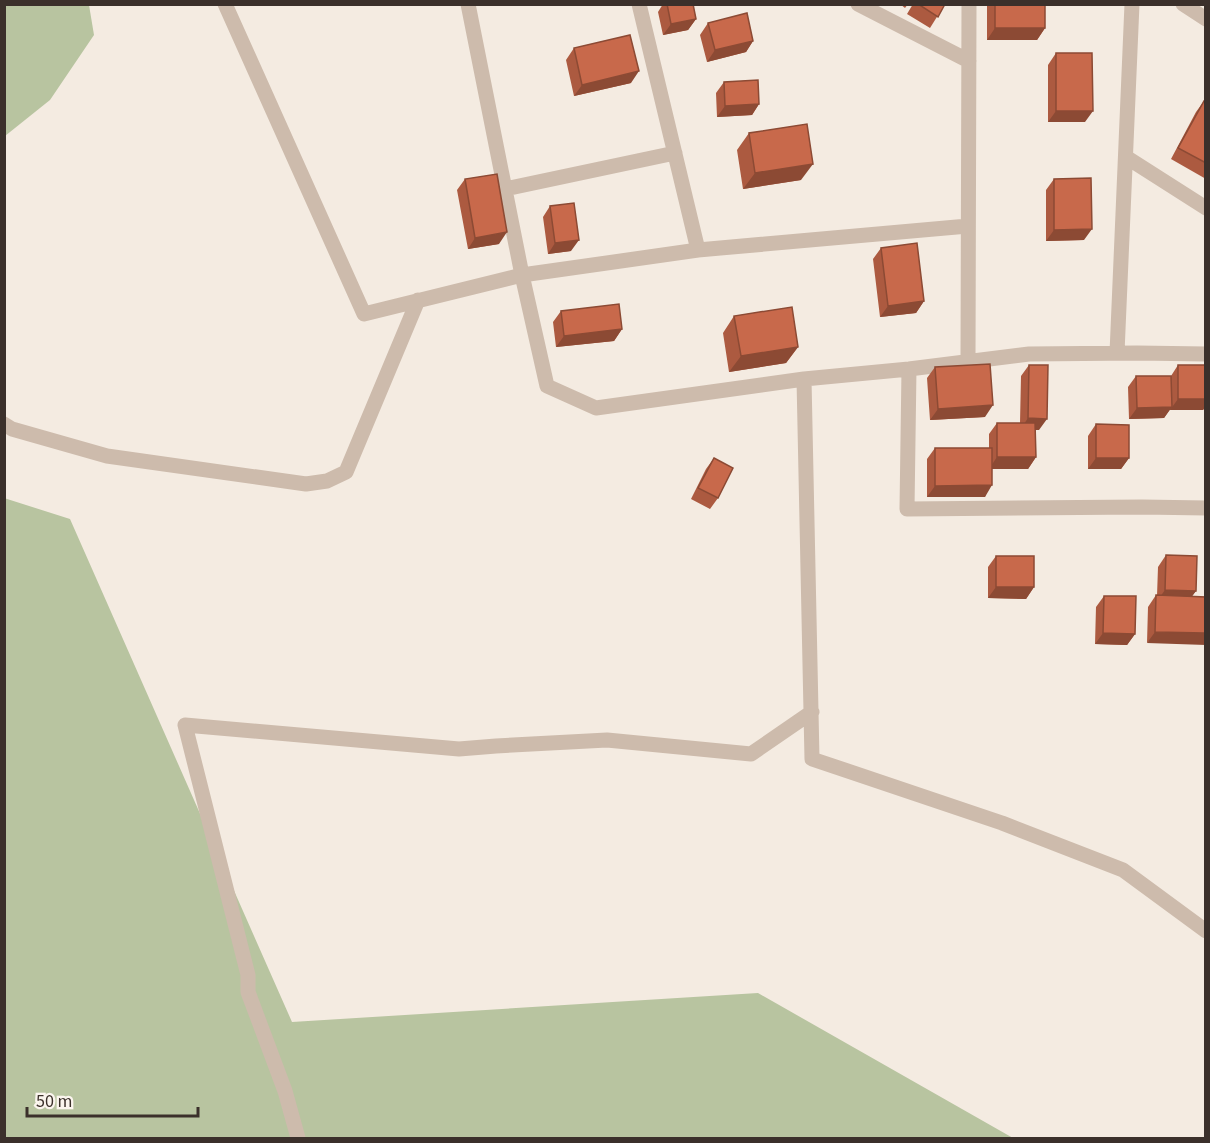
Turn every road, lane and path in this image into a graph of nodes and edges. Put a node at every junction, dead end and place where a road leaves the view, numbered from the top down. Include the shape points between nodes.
1 (225, 4) edge
2 (468, 4) edge
3 (639, 4) edge
4 (858, 4) edge
5 (969, 4) edge
6 (1132, 4) edge
7 (1183, 4) edge
8 (1206, 19) edge
9 (969, 61) junction
10 (675, 153) junction
11 (1126, 157) junction
12 (505, 189) junction
13 (1206, 208) edge
14 (968, 226) junction
15 (698, 250) junction
16 (522, 275) junction
17 (418, 300) junction
18 (1117, 353) junction
19 (1206, 354) edge
20 (968, 362) junction
21 (909, 369) junction
22 (804, 379) junction
23 (4, 424) edge
24 (1206, 508) edge
25 (812, 712) junction
26 (1206, 931) edge
27 (298, 1138) edge

1 - 17 street via 364,314
2 - 12 street
3 - 10 street
4 - 9 street
5 - 9 street
6 - 11 street
7 - 8 street
9 - 14 street
10 - 12 street
10 - 15 street
11 - 13 street
11 - 18 street
12 - 16 street
14 - 15 street
14 - 20 street
15 - 16 street
16 - 17 street
16 - 22 street via 547,386 596,408
17 - 23 street via 346,472 327,481 306,484 106,456
18 - 19 street
18 - 20 street via 1029,354
20 - 21 street
21 - 22 street
21 - 24 street via 907,509
22 - 25 street
25 - 26 street via 812,759 1002,823 1124,870
25 - 27 street via 751,754 607,740 459,749 185,725 248,975 248,992

